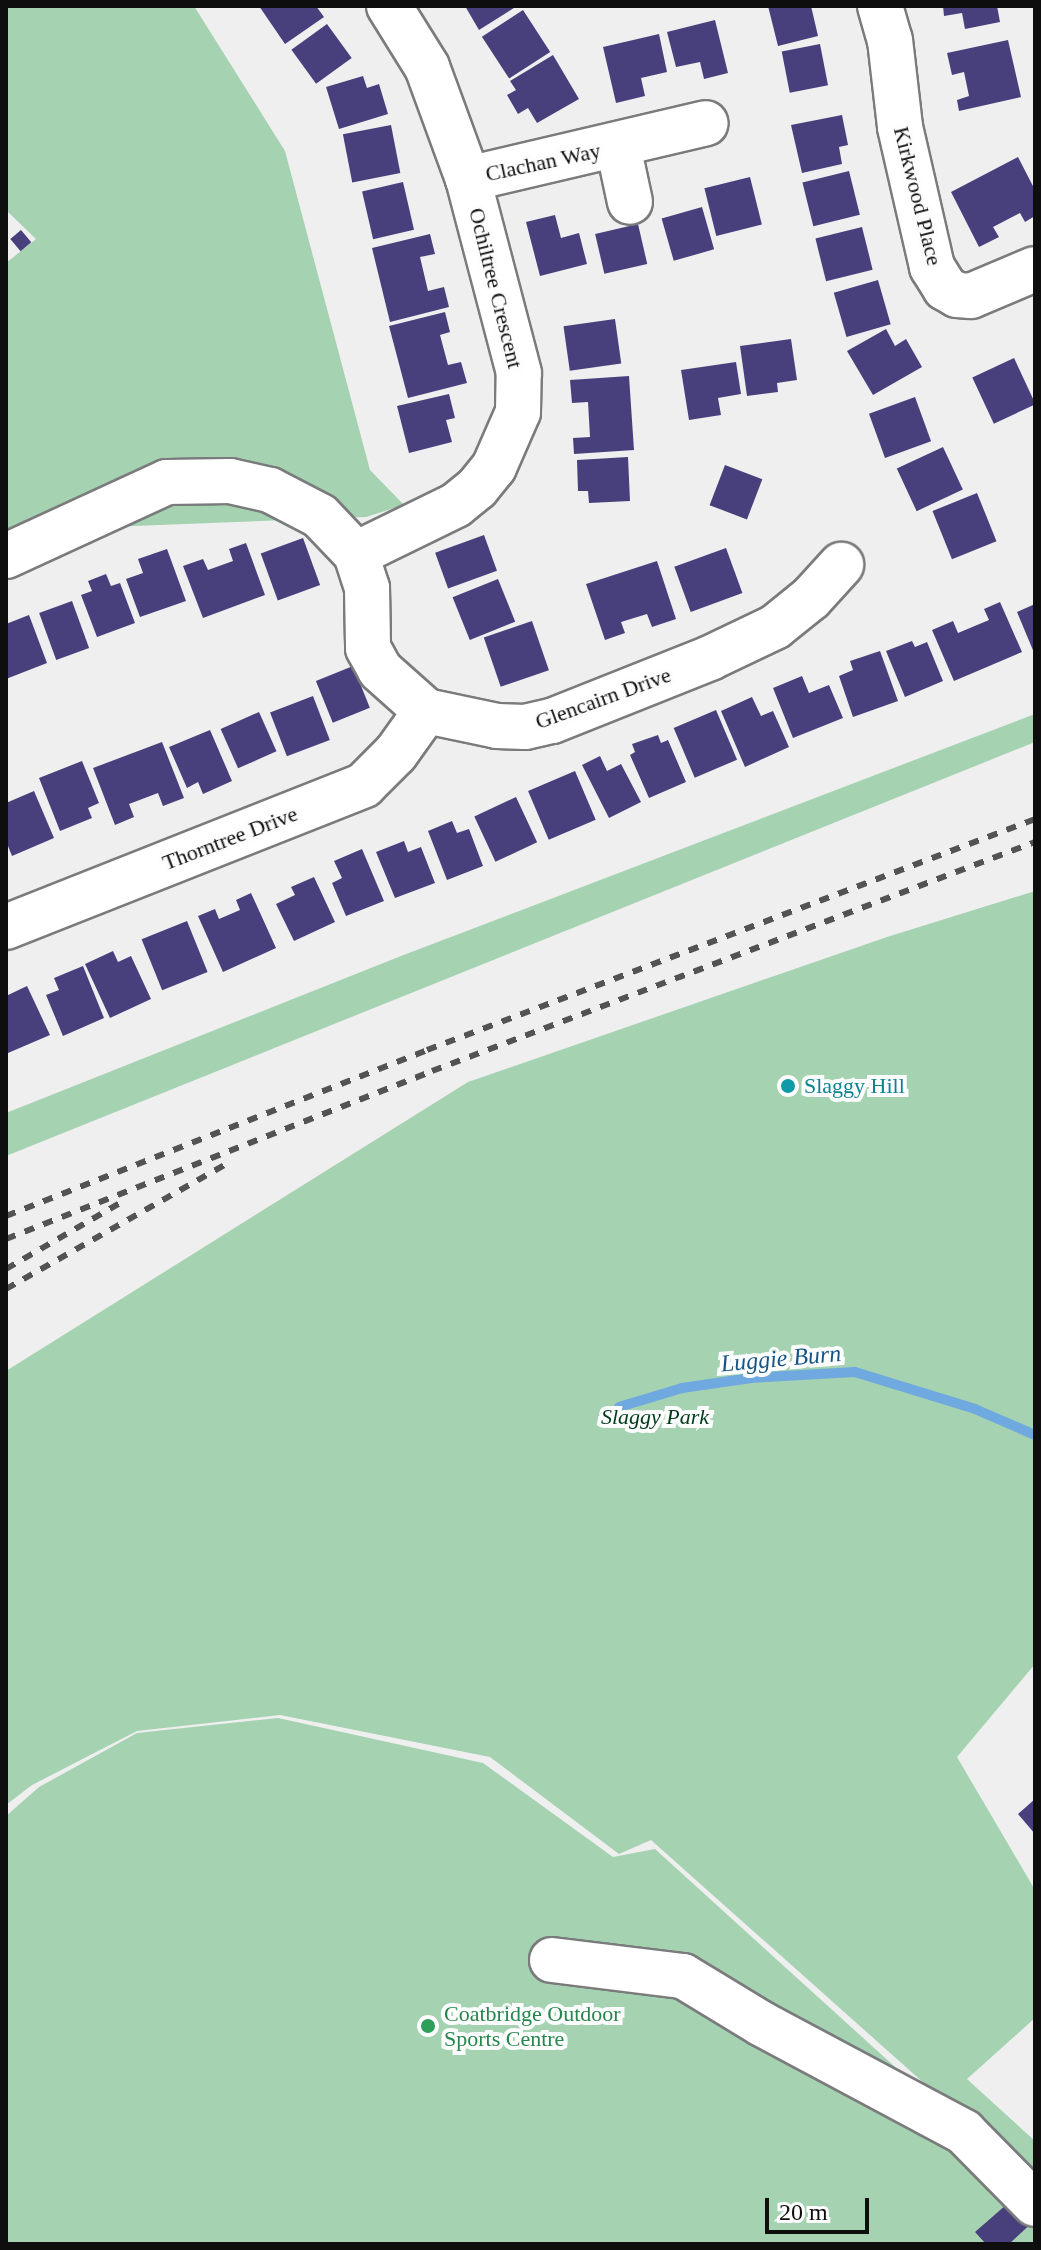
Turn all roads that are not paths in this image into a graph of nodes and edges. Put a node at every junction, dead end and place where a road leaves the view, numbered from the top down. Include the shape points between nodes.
1 (389, 6) edge
2 (880, 6) edge
3 (706, 123) dead end
4 (618, 146) junction
5 (468, 179) junction
6 (630, 202) dead end
7 (1035, 269) edge
8 (356, 554) junction
9 (6, 556) edge
10 (841, 565) dead end
11 (426, 711) junction
12 (6, 927) edge
13 (552, 1960) dead end
14 (1035, 2204) edge

1 - 5 street, Ochiltree Crescent via 427,67
2 - 7 street, Kirkwood Place via 890,40 900,127 932,267 945,288 971,296
3 - 4 street, Clachan Way
4 - 5 street, Clachan Way
4 - 6 street, Clachan Way
5 - 8 street, Ochiltree Crescent via 519,373 518,412 494,467 477,488 456,505
8 - 9 street, Glencairn Drive via 320,516 298,502 230,481 167,482
8 - 11 street, Glencairn Drive via 367,588 368,648 380,670
10 - 11 street, Glencairn Drive via 775,627 552,721 497,726
11 - 12 street, Thorntree Drive via 364,785
13 - 14 street via 683,1976 964,2132

